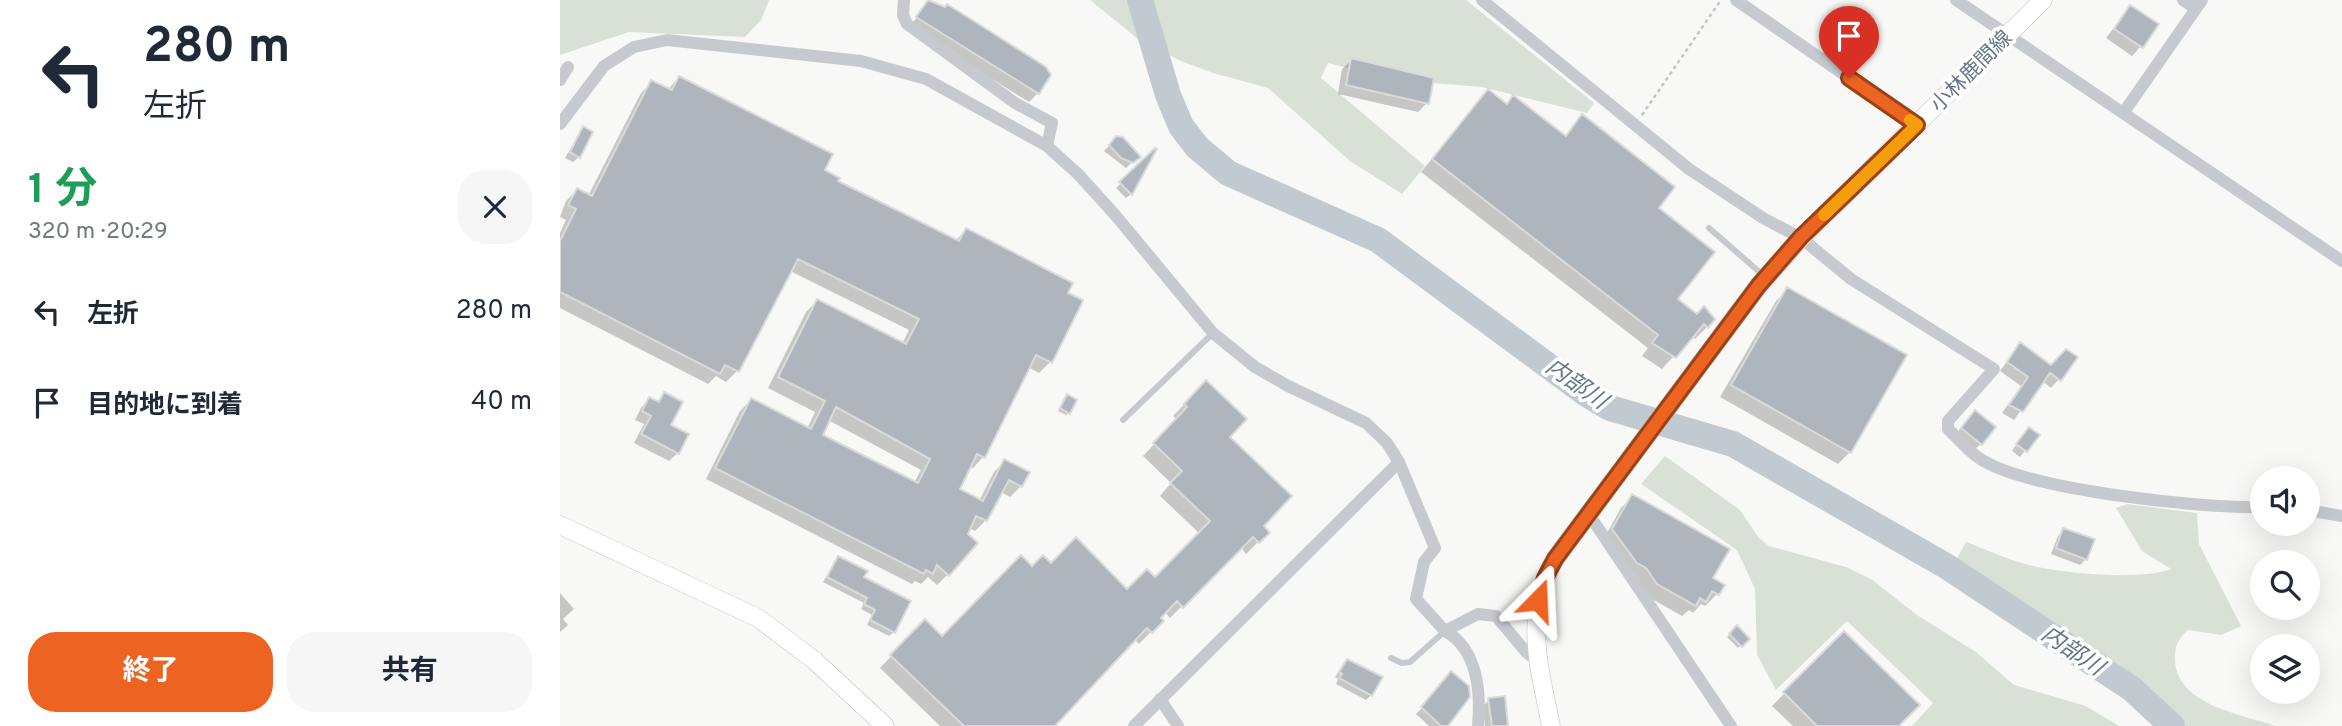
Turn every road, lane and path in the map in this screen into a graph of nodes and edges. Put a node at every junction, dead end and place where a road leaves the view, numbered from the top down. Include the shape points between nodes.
1 (904, 0) edge
2 (1482, 0) edge
3 (1721, 0) edge
4 (1736, 0) edge
5 (1956, 0) edge
6 (2043, 0) edge
7 (2183, 0) edge
8 (2199, 5) edge
9 (2008, 35) junction
10 (568, 67) dead end
11 (560, 80) edge
12 (2123, 112) junction
13 (560, 124) edge
14 (1917, 125) junction
15 (1634, 126) junction
16 (1047, 146) junction
17 (1709, 228) dead end
18 (1801, 237) junction
19 (2342, 261) edge
20 (1766, 277) junction
21 (1213, 332) junction
22 (1123, 420) dead end
23 (1399, 462) junction
24 (2250, 508) edge
25 (2320, 512) edge
26 (1588, 513) junction
27 (2342, 516) edge
28 (560, 525) edge
29 (1445, 631) junction
30 (1391, 658) dead end
31 (1539, 662) junction
32 (1160, 699) junction
33 (885, 726) edge
34 (1134, 726) edge
35 (1178, 726) edge
36 (1478, 726) edge
37 (1551, 726) edge
38 (1731, 726) edge

1 - 16 street via 907,24 1015,103 1052,123
2 - 15 street
3 - 15 path
4 - 14 street
5 - 9 street
6 - 9 main road, 小林鹿間線
7 - 8 street
8 - 12 street
9 - 12 street
9 - 14 main road, 小林鹿間線
10 - 11 street
12 - 19 street
13 - 16 street via 604,66 634,47 667,40 861,61 913,75 964,98
14 - 18 main road, 小林鹿間線
15 - 18 street via 1689,169
16 - 21 street via 1116,216
17 - 20 lane
18 - 20 main road, 小林鹿間線
18 - 24 street via 1850,279 1994,369 1948,421 1948,429 1979,458 2034,478 2114,494
20 - 26 main road, 小林鹿間線
21 - 22 lane
21 - 23 street via 1255,367 1366,423
23 - 29 street via 1435,548 1424,562 1416,599
23 - 32 street
25 - 27 street
26 - 31 main road, 小林鹿間線 via 1545,578 1535,623
26 - 38 street
28 - 33 main road via 758,618 815,661
29 - 30 lane via 1409,662
29 - 31 street via 1478,614 1496,616
29 - 36 street via 1457,639 1476,673
31 - 37 main road, 小林鹿間線
32 - 34 street
32 - 35 street

